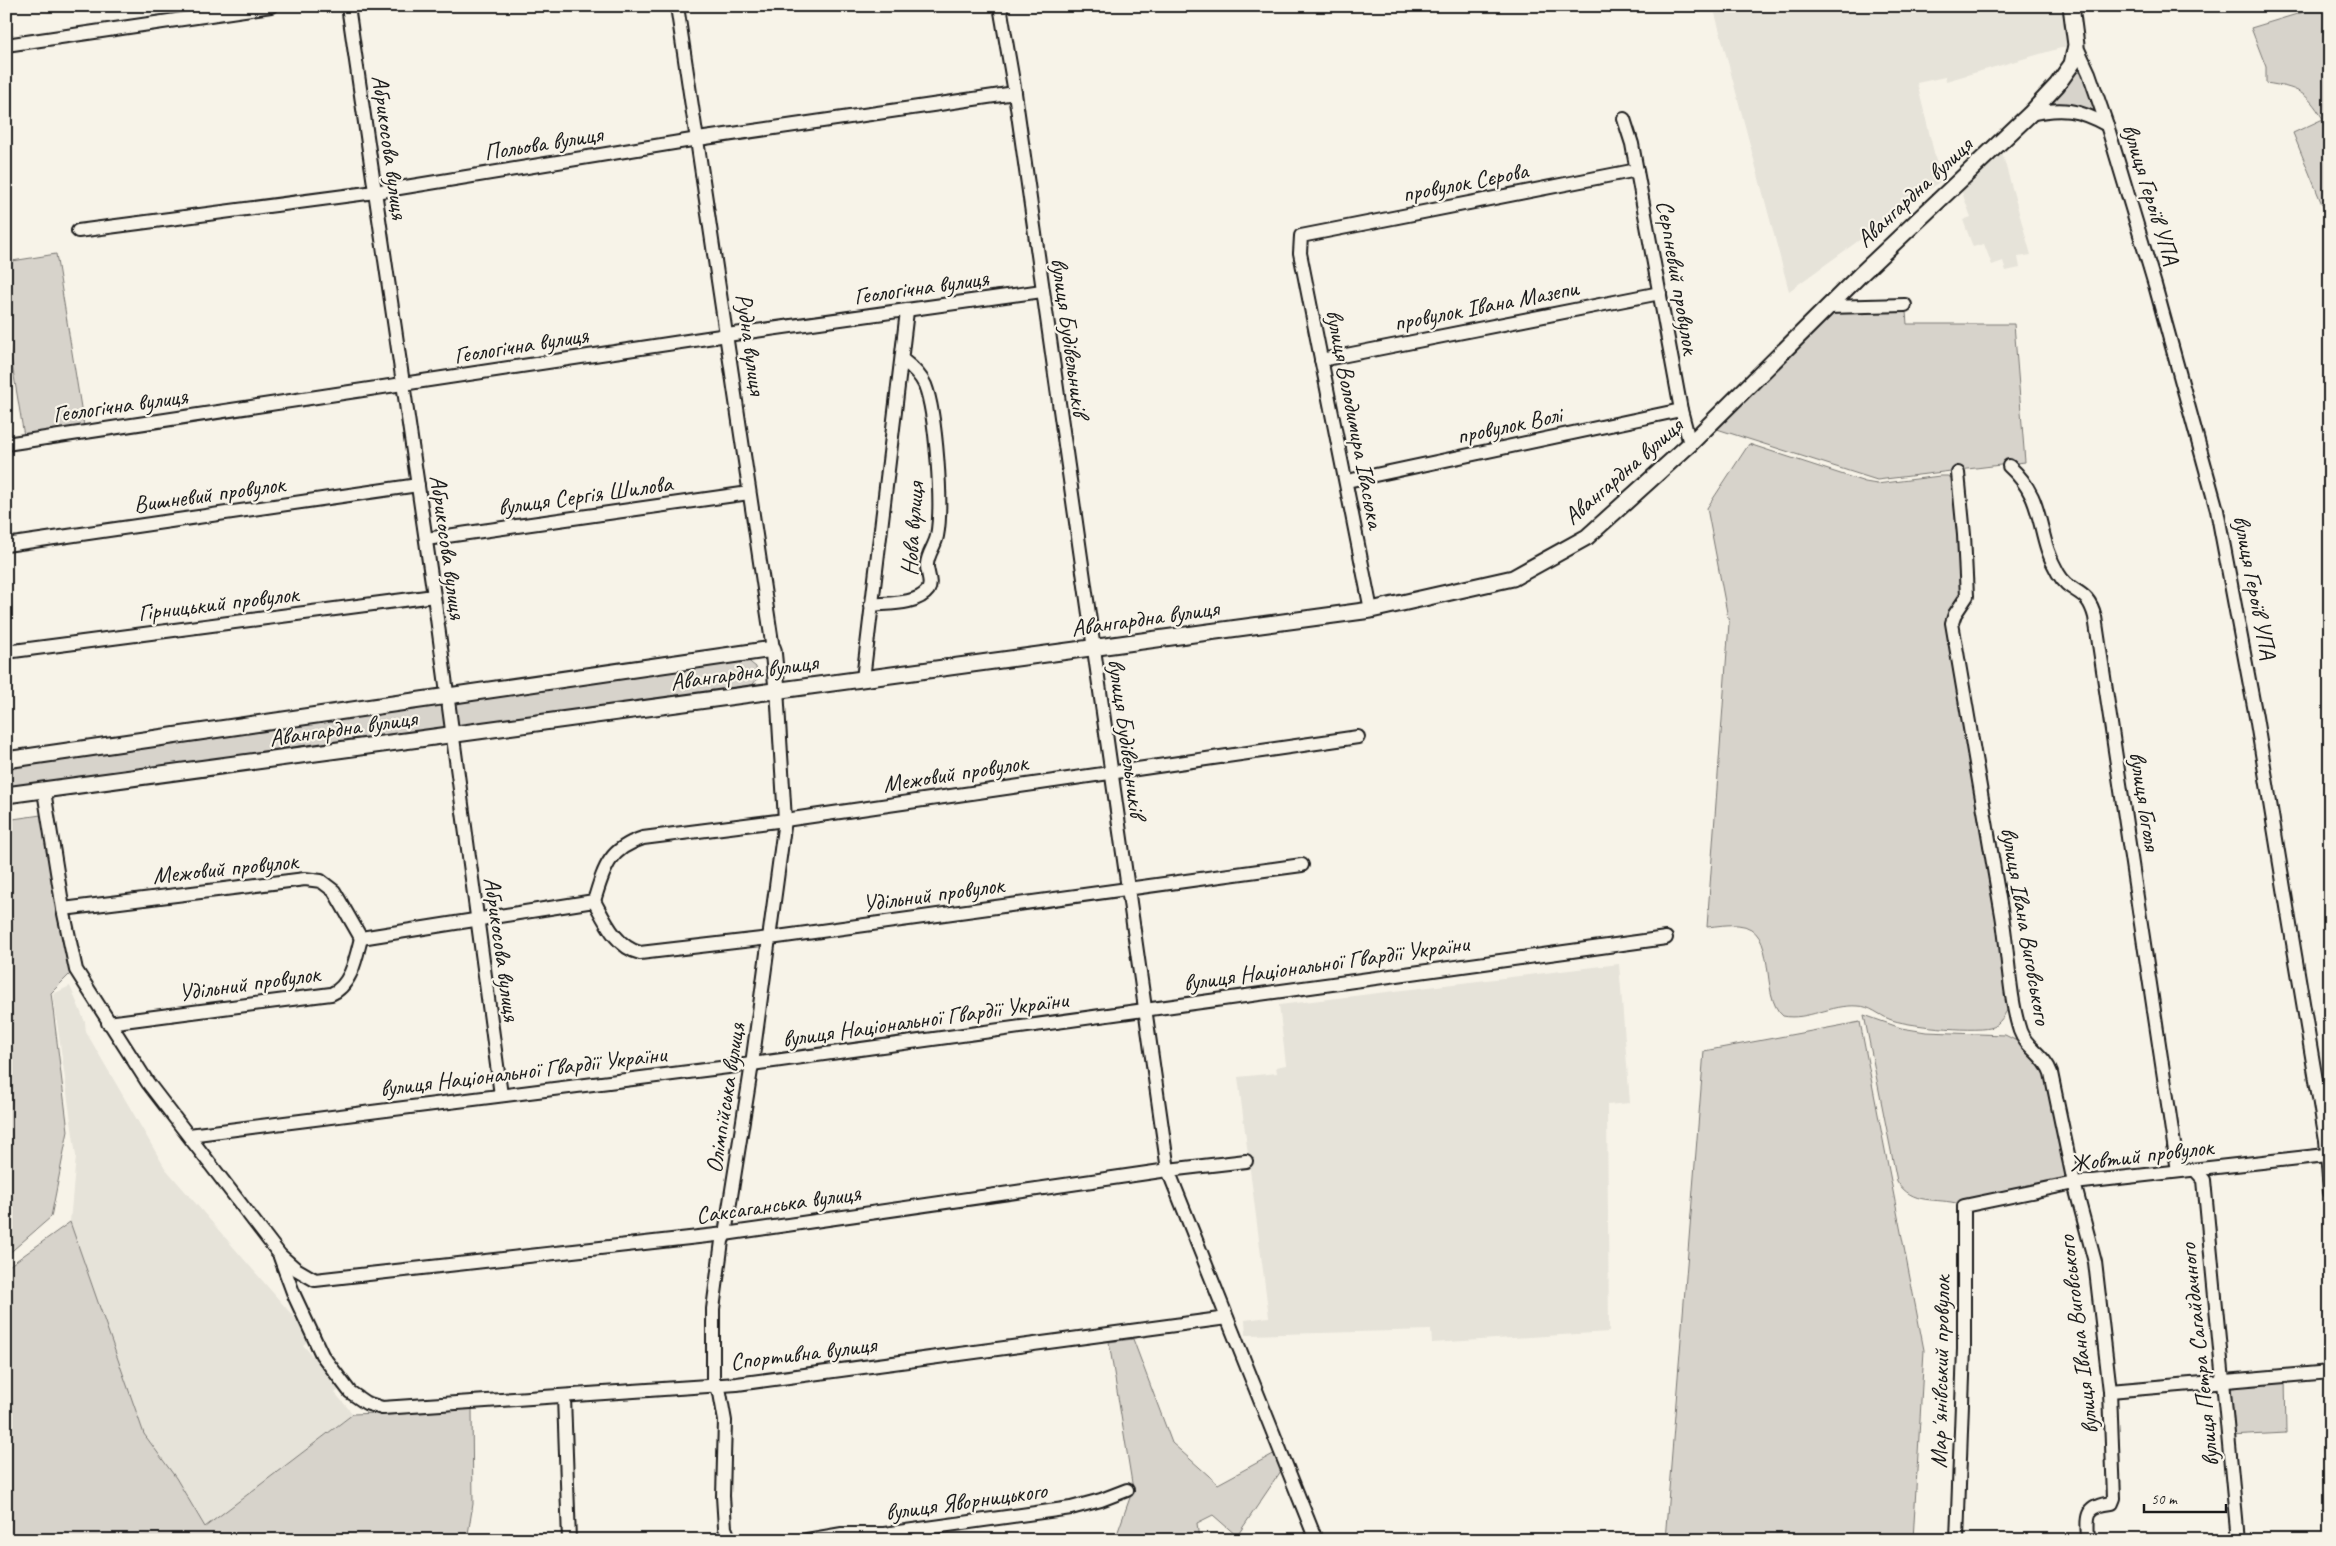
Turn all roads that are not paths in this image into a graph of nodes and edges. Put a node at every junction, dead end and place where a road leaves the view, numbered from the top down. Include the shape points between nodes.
1 (271, 6) edge
2 (348, 6) edge
3 (677, 6) edge
4 (1000, 6) edge
5 (2071, 6) edge
6 (6, 45) edge
7 (2076, 45) junction
8 (1015, 93) junction
9 (2030, 114) junction
10 (1624, 119) dead end
11 (2107, 125) junction
12 (698, 139) junction
13 (1637, 170) junction
14 (375, 192) junction
15 (78, 231) dead end
16 (1301, 236) joint
17 (1042, 291) junction
18 (1660, 293) junction
19 (1905, 305) dead end
20 (1828, 307) junction
21 (908, 311) junction
22 (727, 335) junction
23 (903, 360) junction
24 (1322, 360) junction
25 (404, 384) junction
26 (1681, 410) junction
27 (6, 444) edge
28 (1690, 444) junction
29 (2009, 466) dead end
30 (1958, 473) dead end
31 (1347, 481) junction
32 (418, 485) junction
33 (749, 493) junction
34 (426, 539) junction
35 (6, 545) edge
36 (434, 596) junction
37 (871, 605) junction
38 (1371, 610) junction
39 (1093, 648) junction
40 (773, 649) junction
41 (6, 652) edge
42 (863, 679) junction
43 (778, 690) junction
44 (447, 695) junction
45 (452, 736) junction
46 (1358, 737) dead end
47 (6, 760) edge
48 (1110, 771) junction
49 (44, 791) junction
50 (6, 795) edge
51 (786, 820) junction
52 (1302, 865) dead end
53 (1128, 889) junction
54 (594, 901) junction
55 (63, 909) junction
56 (476, 919) junction
57 (361, 938) junction
58 (770, 938) junction
59 (1666, 938) dead end
60 (1144, 1010) junction
61 (108, 1022) junction
62 (752, 1064) junction
63 (501, 1096) junction
64 (189, 1135) junction
65 (2328, 1140) edge
66 (2326, 1155) junction
67 (1246, 1161) dead end
68 (1168, 1170) junction
69 (2195, 1170) junction
70 (2178, 1171) junction
71 (2074, 1184) junction
72 (2330, 1192) edge
73 (1964, 1206) joint
74 (725, 1234) junction
75 (280, 1255) junction
76 (1227, 1318) junction
77 (2330, 1372) edge
78 (2222, 1382) junction
79 (713, 1385) junction
80 (2110, 1391) junction
81 (564, 1396) junction
82 (1127, 1490) dead end
83 (569, 1540) edge
84 (730, 1540) edge
85 (807, 1540) edge
86 (1316, 1540) edge
87 (1957, 1540) edge
88 (2088, 1540) edge
89 (2238, 1540) edge

1 - 6 street
2 - 14 street, Абрикосова вулиця
3 - 12 street, Рудна вулиця
4 - 8 street, вулиця Будівельників
5 - 7 street, вулиця Героїв УПА
7 - 9 street, Авангардна вулиця via 2072,64
7 - 11 street, вулиця Героїв УПА via 2090,73
8 - 12 street, Польова вулиця
8 - 17 street, вулиця Будівельників
9 - 11 street via 2053,109 2072,110
9 - 20 street, Авангардна вулиця
10 - 13 street, Серпневий провулок
11 - 65 street, вулиця Героїв УПА via 2218,510
12 - 14 street, Польова вулиця
12 - 22 street, Рудна вулиця
13 - 16 street, провулок Сєрова
13 - 18 street, Серпневий провулок
14 - 15 street, Польова вулиця
14 - 25 street, Абрикосова вулиця
16 - 24 street, вулиця Володимира Івасюка via 1300,253
17 - 21 street, Геологічна вулиця
17 - 39 street, вулиця Будівельників
18 - 24 street, провулок Івана Мазепи
18 - 26 street, Серпневий провулок
19 - 20 street
20 - 28 street, Авангардна вулиця
21 - 22 street, Геологічна вулиця
21 - 23 street, Нова вулиця
22 - 25 street, Геологічна вулиця
22 - 33 street, Рудна вулиця
23 - 37 street, Нова вулиця
23 - 37 street, Нова вулиця via 916,370 928,393 939,496 938,535 929,555 928,590 917,598
24 - 31 street, вулиця Володимира Івасюка
25 - 27 street, Геологічна вулиця
25 - 32 street, Абрикосова вулиця
26 - 28 street, Серпневий провулок
26 - 31 street, провулок Волі
28 - 38 street, Авангардна вулиця via 1588,537 1513,578
29 - 70 street, вулиця Гоголя via 2022,477 2034,498 2045,542 2059,575 2067,586 2085,595 2092,603 2096,617
30 - 71 street, вулиця Івана Виговського via 1967,596 1952,623 2016,1015 2026,1042 2044,1059 2051,1073
31 - 38 street, вулиця Володимира Івасюка
32 - 34 street, Абрикосова вулиця
32 - 35 street, Вишневий провулок
33 - 34 street, вулиця Сергія Шилова
33 - 40 street, Рудна вулиця
34 - 36 street, Абрикосова вулиця
36 - 41 street, Гірницький провулок
36 - 44 street, Абрикосова вулиця
37 - 42 street, Нова вулиця
38 - 39 street, Авангардна вулиця
39 - 42 street, Авангардна вулиця
39 - 48 street, вулиця Будівельників
40 - 43 street, Рудна вулиця
40 - 44 street, Авангардна вулиця
42 - 43 street, Авангардна вулиця
43 - 45 street, Авангардна вулиця
43 - 51 street, Олімпійська вулиця
44 - 45 street, Абрикосова вулиця
44 - 47 street, Авангардна вулиця
45 - 49 street, Авангардна вулиця
45 - 56 street, Абрикосова вулиця
46 - 48 street, Межовий провулок
48 - 51 street, Межовий провулок
48 - 53 street, вулиця Будівельників
49 - 50 street, Авангардна вулиця
49 - 55 street
51 - 54 street, Межовий провулок via 643,838 626,843 610,859
51 - 58 street, Олімпійська вулиця
52 - 53 street, Удільний провулок
53 - 58 street, Удільний провулок
53 - 60 street, вулиця Будівельників
54 - 56 street
54 - 58 street, Удільний провулок via 620,942 631,951 640,953
55 - 57 street, Межовий провулок via 305,879 321,881 334,891
55 - 61 street via 76,970
56 - 57 street
56 - 63 street, Абрикосова вулиця
57 - 61 street, Удільний провулок via 346,980 338,991 330,994
58 - 62 street, Олімпійська вулиця
59 - 60 street, вулиця Національної Гвардії України
60 - 62 street, вулиця Національної Гвардії України
60 - 68 street, вулиця Будівельників
61 - 64 street via 148,1083
62 - 63 street, вулиця Національної Гвардії України
62 - 74 street, Олімпійська вулиця
63 - 64 street, вулиця Національної Гвардії України
64 - 75 street
65 - 66 street, вулиця Героїв УПА
66 - 69 street, Жовтий провулок
66 - 72 street, вулиця Героїв УПА
67 - 68 street, Саксаганська вулиця
68 - 74 street, Саксаганська вулиця
68 - 76 street, вулиця Будівельників
69 - 70 street, Жовтий провулок
69 - 78 street, вулиця Петра Сагайдачного via 2204,1180
70 - 71 street, Жовтий провулок
71 - 73 street, Жовтий провулок
71 - 80 street, вулиця Івана Виговського via 2096,1262
73 - 87 street, Марʼянівський провулок via 1964,1349
74 - 75 street, Саксаганська вулиця via 314,1280 296,1270
74 - 79 street, Олімпійська вулиця via 712,1309
75 - 81 street, Спортивна вулиця via 322,1355 350,1392 366,1403 382,1408
76 - 79 street, Спортивна вулиця
76 - 86 street, вулиця Будівельників
77 - 78 street
78 - 80 street
78 - 89 street, вулиця Петра Сагайдачного
79 - 81 street, Спортивна вулиця
79 - 84 street, Олімпійська вулиця via 720,1393 725,1421 723,1496 725,1528
80 - 88 street, вулиця Івана Виговського via 2114,1498 2112,1503 2099,1504 2089,1511
81 - 83 street
82 - 85 street, вулиця Яворницького via 1071,1508 884,1534 842,1534

